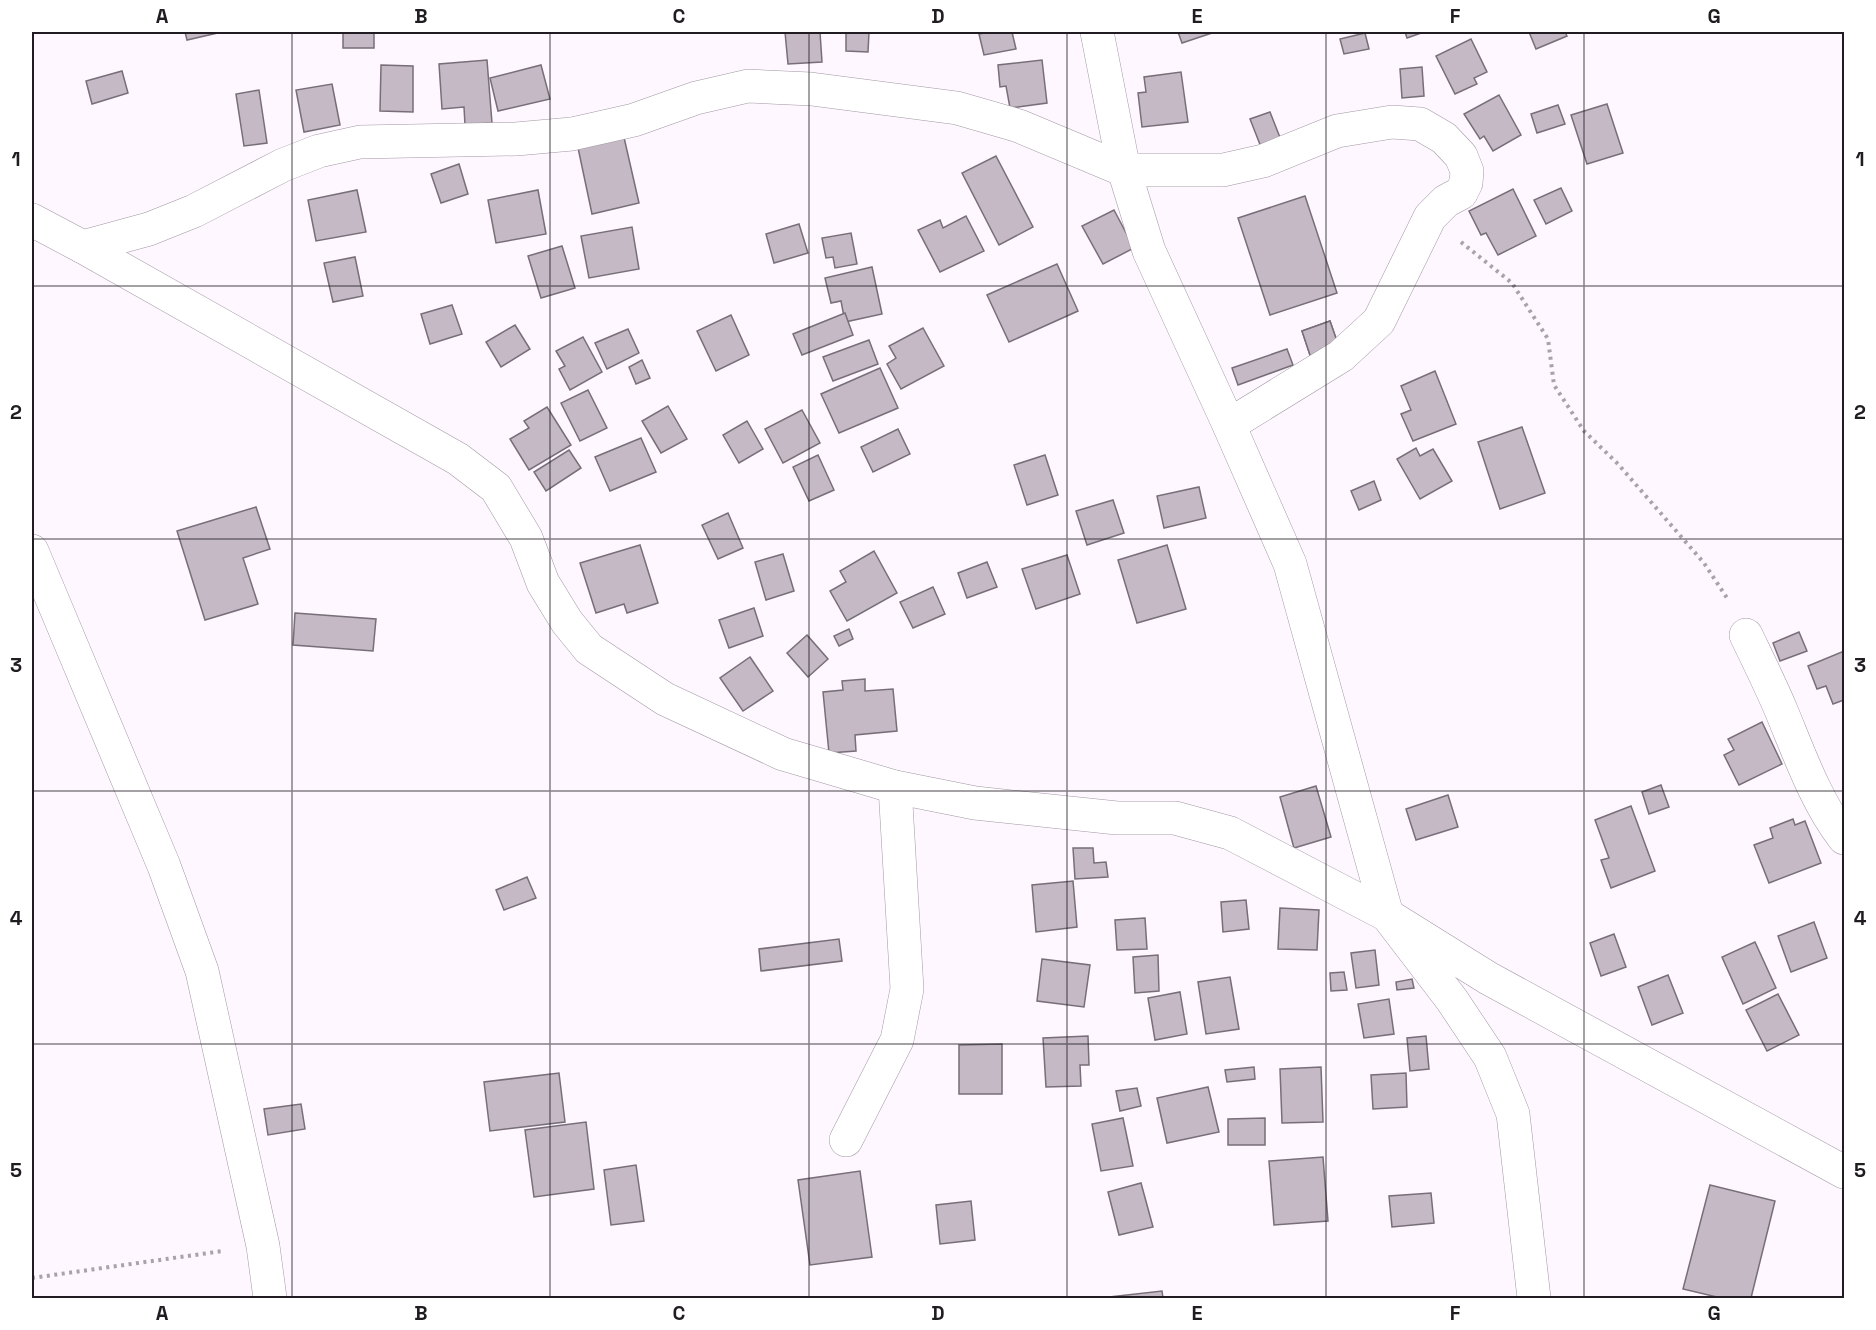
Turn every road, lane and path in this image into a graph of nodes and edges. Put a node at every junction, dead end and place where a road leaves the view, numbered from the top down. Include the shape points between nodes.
1 (1097, 32) edge
2 (1124, 170) junction
3 (1430, 217) junction
4 (32, 220) edge
5 (83, 247) junction
6 (1229, 425) junction
7 (32, 551) edge
8 (1746, 635) joint
9 (895, 787) junction
10 (1833, 799) edge
11 (1845, 838) edge
12 (1387, 915) junction
13 (846, 1140) dead end
14 (1845, 1172) edge
15 (263, 1246) junction
16 (32, 1278) edge
17 (270, 1299) edge
18 (1534, 1299) edge

1 - 2 street
2 - 3 street via 1223,170 1263,161 1336,131 1392,122 1420,124 1444,138 1461,156 1467,171 1461,193
2 - 5 street via 1019,126 957,108 811,88 748,86 572,134 360,142 319,151 194,211
2 - 6 street via 1149,251
3 - 6 street via 1378,321 1341,356
3 - 8 path via 1512,283 1548,339 1554,385 1584,431 1704,563
4 - 5 street
5 - 9 street via 458,459 496,488 526,538 543,583 589,649 665,699 783,754
6 - 12 street via 1290,564
7 - 15 street via 164,866 202,971
8 - 10 street
9 - 12 street via 975,803 1117,818 1175,818 1230,832
9 - 13 street via 907,988 897,1040
10 - 11 street
12 - 14 street via 1497,983
12 - 18 street via 1490,1057 1513,1114
15 - 16 path
15 - 17 street

